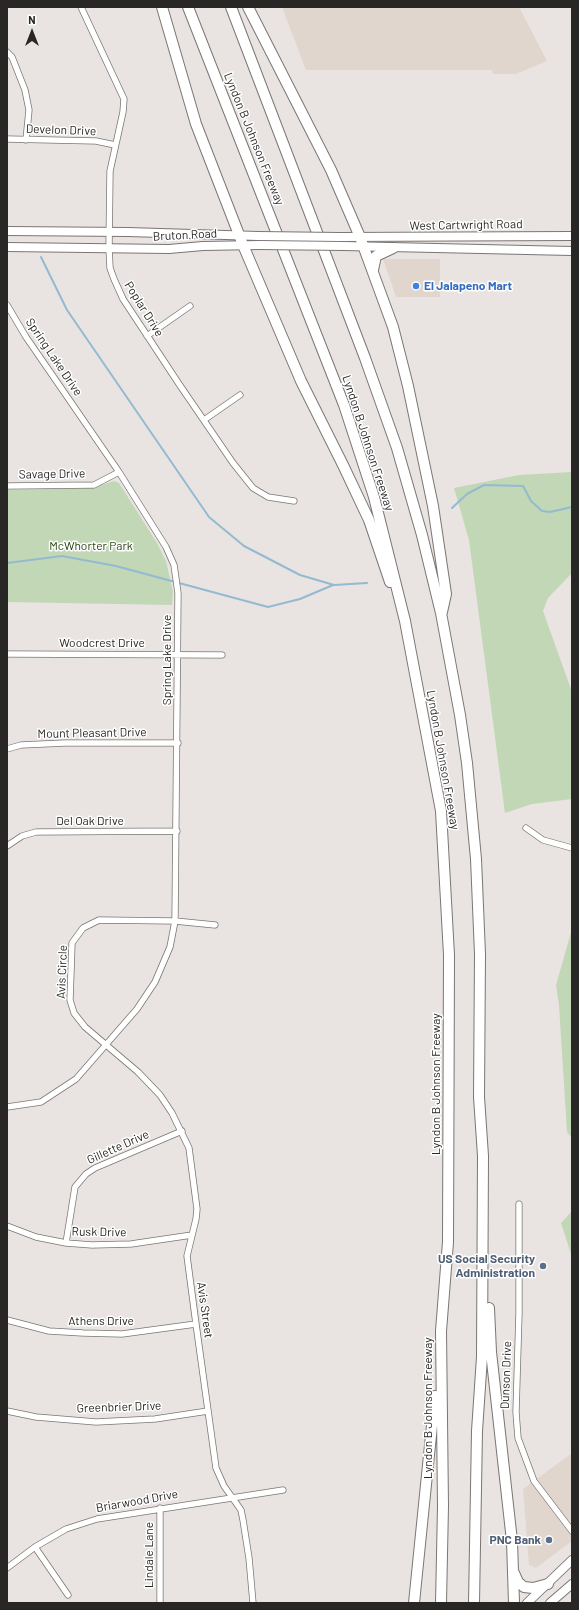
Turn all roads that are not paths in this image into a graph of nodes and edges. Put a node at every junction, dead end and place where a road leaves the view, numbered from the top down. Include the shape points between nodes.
1 (81, 7) edge
2 (162, 7) edge
3 (188, 7) edge
4 (231, 7) edge
5 (248, 7) edge
6 (7, 52) edge
7 (7, 139) edge
8 (26, 140) junction
9 (115, 145) junction
10 (7, 231) edge
11 (109, 232) junction
12 (476, 236) junction
13 (572, 236) edge
14 (424, 237) junction
15 (242, 240) junction
16 (362, 242) junction
17 (7, 248) edge
18 (109, 248) junction
19 (393, 248) junction
20 (424, 249) junction
21 (476, 250) junction
22 (572, 251) edge
23 (373, 272) junction
24 (7, 305) edge
25 (190, 306) dead end
26 (147, 336) junction
27 (240, 395) dead end
28 (204, 420) junction
29 (118, 472) junction
30 (7, 486) edge
31 (294, 501) dead end
32 (441, 614) junction
33 (7, 654) edge
34 (178, 655) junction
35 (222, 655) dead end
36 (418, 690) junction
37 (178, 743) junction
38 (7, 749) edge
39 (526, 828) dead end
40 (177, 831) junction
41 (7, 846) edge
42 (572, 848) edge
43 (175, 921) junction
44 (215, 925) dead end
45 (106, 1046) junction
46 (7, 1107) edge
47 (182, 1131) junction
48 (519, 1204) dead end
49 (484, 1215) junction
50 (7, 1226) edge
51 (192, 1235) junction
52 (66, 1243) junction
53 (7, 1320) edge
54 (196, 1324) junction
55 (441, 1331) junction
56 (7, 1411) edge
57 (208, 1411) junction
58 (283, 1490) dead end
59 (231, 1497) junction
60 (160, 1508) junction
61 (572, 1531) edge
62 (35, 1547) junction
63 (572, 1560) edge
64 (7, 1568) edge
65 (513, 1570) junction
66 (548, 1584) junction
67 (570, 1587) edge
68 (68, 1595) dead end
69 (160, 1603) edge
70 (253, 1603) edge
71 (414, 1603) edge
72 (441, 1603) edge
73 (474, 1603) edge
74 (514, 1603) edge
75 (527, 1603) edge
76 (550, 1603) edge

1 - 9 street, Poplar Drive via 124,99
2 - 15 highway via 196,124
3 - 36 highway, Lyndon B Johnson Freeway via 341,398 395,576
4 - 32 highway, Lyndon B Johnson Freeway via 381,403 411,495
5 - 16 highway via 313,132
6 - 8 street via 12,57 25,90 29,110
7 - 8 street, Develon Drive
8 - 9 street, Develon Drive via 96,141
9 - 11 street, Poplar Drive via 110,170
10 - 11 main road, Bruton Road
11 - 15 main road, Bruton Road
11 - 18 street, Poplar Drive
12 - 13 main road, West Cartwright Road
12 - 14 main road, West Cartwright Road
12 - 21 main road
14 - 16 main road, West Cartwright Road
14 - 20 main road
15 - 16 main road, Bruton Road, bridge via 258,236 340,237
15 - 16 main road, Bruton Road, bridge via 260,245 344,246
15 - 18 main road, Bruton Road via 168,249
15 - 36 highway via 301,381 369,520 389,579
16 - 19 main road, West Cartwright Road
16 - 23 highway
17 - 18 main road, Bruton Road
18 - 26 street, Poplar Drive via 110,268 114,279 123,299
19 - 20 main road, West Cartwright Road
19 - 23 highway via 376,256
20 - 21 main road, West Cartwright Road
21 - 22 main road, West Cartwright Road
23 - 32 highway via 401,355 424,459 446,594
24 - 29 street, Spring Lake Drive
25 - 26 street
26 - 28 street, Poplar Drive
27 - 28 street
28 - 31 street, Poplar Drive via 253,488 268,497
29 - 30 street, Savage Drive via 94,485
29 - 34 street, Spring Lake Drive via 166,547 176,572
32 - 49 highway, Lyndon B Johnson Freeway via 466,756 476,859 480,954 479,1097
33 - 34 street, Woodcrest Drive
34 - 35 street, Woodcrest Drive
34 - 37 street, Spring Lake Drive
36 - 55 highway, Lyndon B Johnson Freeway via 441,811 448,906 448,1242
37 - 38 street, Mount Pleasant Drive via 65,742 21,745
37 - 40 street, Spring Lake Drive
39 - 42 street via 543,840
40 - 41 street, Del Oak Drive via 36,832 22,836
40 - 43 street, Spring Lake Drive
43 - 44 street, Avis Circle
43 - 45 street, Spring Lake Drive via 170,947 155,982 137,1009
43 - 45 street, Avis Circle via 100,920 82,928 72,943 70,1000 74,1013 84,1028
45 - 46 street, Spring Lake Drive via 76,1079 60,1091 41,1102
45 - 47 street, Avis Street via 138,1072 160,1095
47 - 51 street, Avis Street via 189,1148 197,1208
47 - 52 street, Gillette Drive via 86,1174 75,1187
48 - 61 street, Dunson Drive via 516,1412 518,1438 534,1481
49 - 65 highway via 491,1352 509,1506
49 - 73 highway, Lyndon B Johnson Freeway
50 - 52 street, Rusk Drive via 36,1237
51 - 52 street, Rusk Drive via 131,1244
51 - 54 street, Avis Street via 187,1256
53 - 54 street, Athens Drive via 50,1331 122,1334
54 - 57 street, Avis Street
55 - 71 highway
55 - 72 highway, Lyndon B Johnson Freeway
56 - 57 street, Greenbrier Drive via 36,1417 96,1422 155,1419
57 - 59 street, Avis Street via 216,1468
58 - 59 street, Briarwood Drive
59 - 60 street, Briarwood Drive
59 - 70 street, Avis Street via 241,1510
60 - 62 street, Briarwood Drive via 97,1518 66,1529
60 - 69 street, Lindale Lane
62 - 64 street, Briarwood Drive
62 - 68 street
63 - 66 main road
65 - 66 highway via 518,1582 524,1587 533,1588
65 - 74 highway
66 - 75 main road
67 - 76 main road

